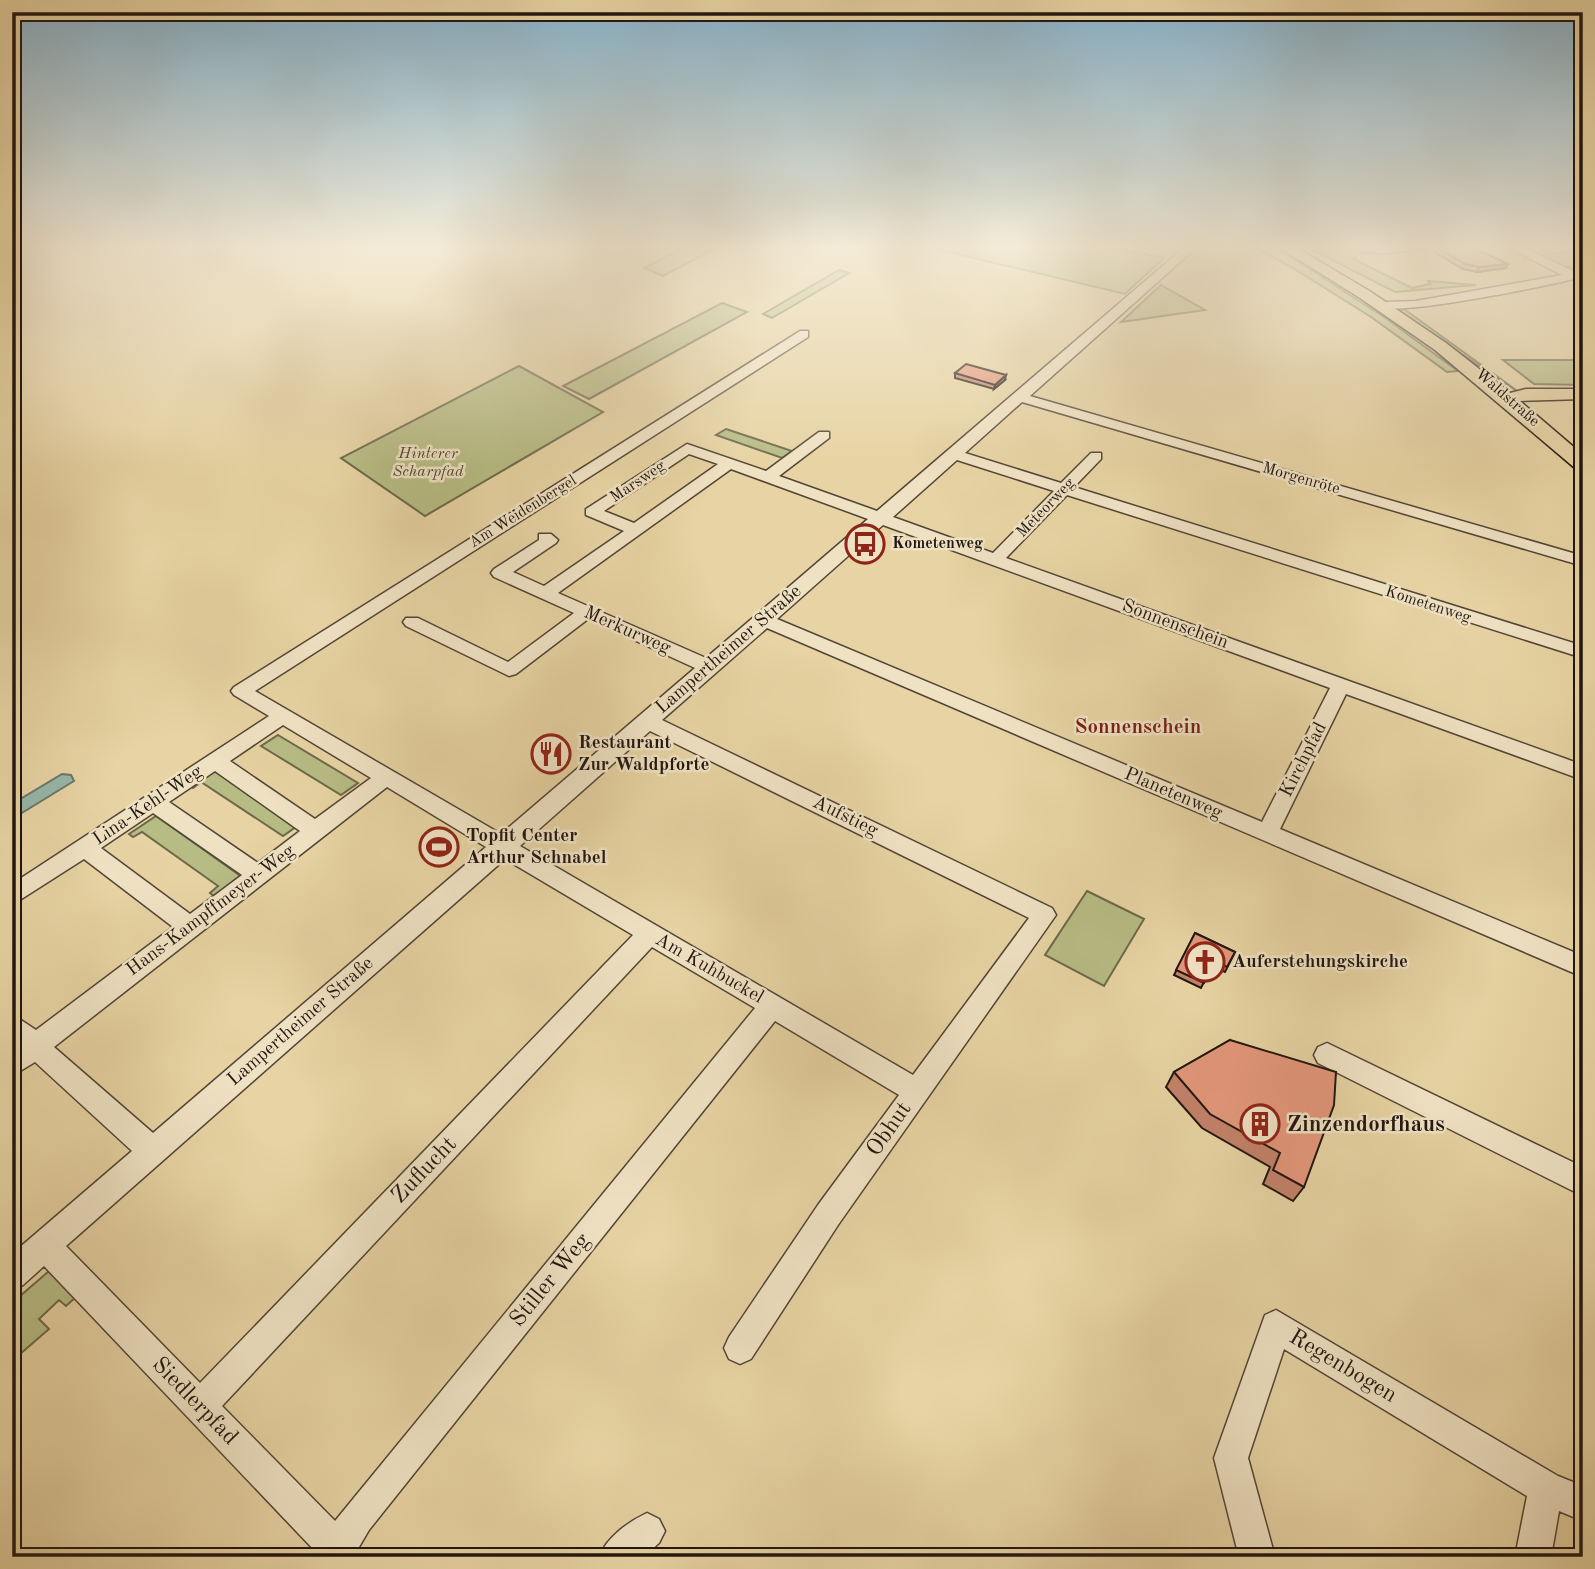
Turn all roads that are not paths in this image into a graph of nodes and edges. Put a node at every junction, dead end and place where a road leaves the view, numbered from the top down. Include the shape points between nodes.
1 (1109, 319) edge
2 (1416, 319) edge
3 (804, 334) dead end
4 (1583, 394) edge
5 (1019, 397) junction
6 (1523, 398) junction
7 (1583, 400) edge
8 (824, 435) dead end
9 (1583, 446) edge
10 (687, 448) joint
11 (953, 454) junction
12 (1096, 456) dead end
13 (730, 463) junction
14 (1583, 465) edge
15 (768, 477) junction
16 (1064, 489) junction
17 (879, 519) junction
18 (636, 530) junction
19 (545, 537) dead end
20 (995, 560) junction
21 (1583, 561) edge
22 (545, 594) junction
23 (586, 612) junction
24 (763, 620) junction
25 (412, 622) dead end
26 (1583, 652) edge
27 (709, 667) junction
28 (1341, 686) junction
29 (283, 716) junction
30 (647, 721) junction
31 (215, 761) junction
32 (1583, 772) edge
33 (386, 777) junction
34 (153, 802) junction
35 (316, 831) junction
36 (1266, 834) junction
37 (502, 847) junction
38 (85, 848) junction
39 (258, 874) junction
40 (12, 896) edge
41 (1044, 915) joint
42 (190, 927) junction
43 (649, 934) junction
44 (1583, 967) edge
45 (772, 1006) junction
46 (12, 1025) edge
47 (35, 1046) junction
48 (1327, 1055) dead end
49 (12, 1064) edge
50 (916, 1091) junction
51 (153, 1152) junction
52 (1583, 1182) edge
53 (45, 1245) junction
54 (12, 1275) edge
55 (740, 1348) dead end
56 (200, 1406) junction
57 (1546, 1488) junction
58 (1583, 1504) edge
59 (647, 1531) dead end
60 (338, 1554) edge
61 (617, 1557) edge
62 (1257, 1557) edge
63 (1533, 1557) edge

1 - 5 street, Lampertheimer Straße
2 - 6 main road, Waldstraße
3 - 29 street, Am Weidenbergel via 242,691
4 - 6 main road
5 - 11 street, Lampertheimer Straße
5 - 21 street, Morgenröte
6 - 7 main road
6 - 9 main road, Waldstraße
6 - 14 main road, Waldstraße
8 - 15 street
10 - 13 street, Sonnenschein
10 - 18 street, Marsweg via 592,512
11 - 16 street, Kometenweg
11 - 17 street, Lampertheimer Straße
12 - 16 street, Meteorweg
13 - 15 street, Sonnenschein
13 - 18 street
15 - 17 street, Sonnenschein
16 - 20 street, Meteorweg
16 - 26 street, Kometenweg
17 - 20 street, Sonnenschein
17 - 24 street, Lampertheimer Straße
18 - 22 street
19 - 22 street, Merkurweg via 550,540 500,573
20 - 28 street, Sonnenschein
22 - 23 street, Merkurweg
23 - 25 street via 509,670
23 - 27 street, Merkurweg
24 - 27 street, Lampertheimer Straße
24 - 36 street, Planetenweg
27 - 30 street, Lampertheimer Straße
28 - 32 street, Sonnenschein
28 - 36 street, Kirchpfad
29 - 31 street, Lina-Kehl-Weg
29 - 33 street
30 - 37 street, Lampertheimer Straße
30 - 41 street, Aufstieg
31 - 34 street, Lina-Kehl-Weg
31 - 35 street
33 - 35 street, Hans-Kampffmeyer-Weg
33 - 37 street
34 - 38 street, Lina-Kehl-Weg
34 - 39 street
35 - 39 street, Hans-Kampffmeyer-Weg
36 - 44 street, Planetenweg
37 - 43 street, Am Kuhbuckel
37 - 51 street, Lampertheimer Straße
38 - 40 street, Lina-Kehl-Weg
38 - 42 street
39 - 42 street, Hans-Kampffmeyer-Weg
41 - 50 street, Obhut
42 - 47 street, Hans-Kampffmeyer-Weg
43 - 45 street, Am Kuhbuckel
43 - 56 street, Zuflucht
45 - 50 street, Am Kuhbuckel
45 - 60 street, Stiller Weg via 357,1518
46 - 47 street
47 - 49 street, Hans-Kampffmeyer-Weg
47 - 51 street
48 - 52 street
50 - 55 street, Obhut
51 - 53 street, Lampertheimer Straße
53 - 54 street, Lampertheimer Straße
53 - 56 street, Siedlerpfad
56 - 60 street, Siedlerpfad
57 - 58 street, Regenbogen
57 - 62 street, Regenbogen via 1276,1326 1231,1458
57 - 63 street
59 - 61 street

